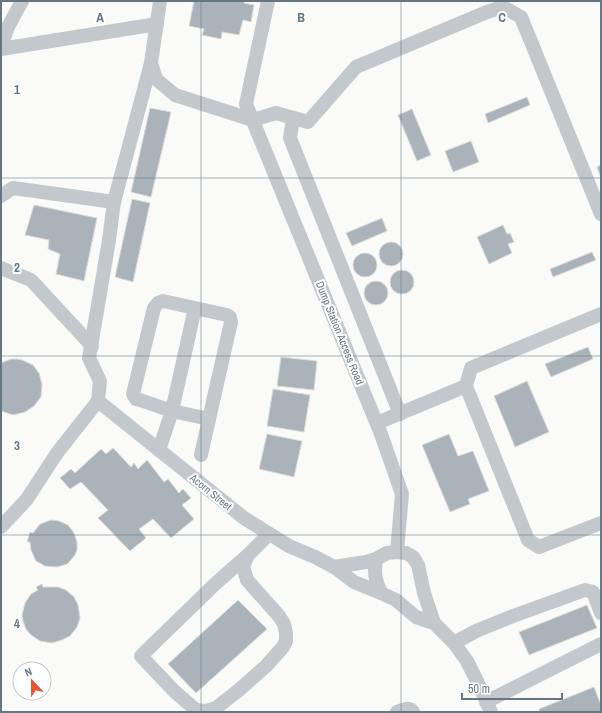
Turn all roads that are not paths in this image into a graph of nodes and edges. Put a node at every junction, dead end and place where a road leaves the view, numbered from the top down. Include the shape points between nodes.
1 (22, 1) edge
2 (160, 1) edge
3 (268, 1) edge
4 (157, 24) junction
5 (1, 48) edge
6 (151, 63) junction
7 (293, 118) junction
8 (253, 120) junction
9 (1, 196) edge
10 (114, 202) junction
11 (601, 214) edge
12 (1, 268) edge
13 (195, 308) junction
14 (601, 314) edge
15 (92, 346) junction
16 (466, 386) junction
17 (98, 401) junction
18 (172, 411) junction
19 (400, 414) junction
20 (209, 419) junction
21 (376, 423) junction
22 (159, 450) junction
23 (201, 455) dead end
24 (601, 523) edge
25 (1, 527) edge
26 (269, 534) junction
27 (397, 552) junction
28 (248, 555) junction
29 (376, 559) junction
30 (334, 567) junction
31 (381, 593) junction
32 (601, 613) edge
33 (434, 623) junction
34 (454, 643) junction
35 (601, 644) edge
36 (488, 707) edge
37 (397, 712) edge
38 (413, 712) edge

1 - 5 street via 8,27
2 - 4 street
3 - 8 street, Dump Station Access Road via 246,104
4 - 5 street
4 - 6 street
6 - 8 street via 156,79 175,95
6 - 10 street
7 - 8 street via 276,113
7 - 11 street via 308,122 356,67 503,7 521,17
7 - 19 street via 290,138
8 - 21 street, Dump Station Access Road
9 - 10 street via 13,188
10 - 15 street
12 - 15 street via 32,280
13 - 18 street
13 - 18 street via 162,301 154,308 133,394 136,399
13 - 20 street via 227,315 231,322
14 - 16 street via 471,368
15 - 17 street via 90,358 100,381
16 - 19 street
16 - 24 street via 528,540 539,547
17 - 22 street, Acorn Street
17 - 25 street via 57,453 27,499
18 - 20 street
18 - 22 street
19 - 21 street
20 - 23 street
21 - 27 street, Dump Station Access Road via 402,494
22 - 26 street, Acorn Street via 244,518
26 - 28 street
26 - 30 street, Acorn Street
27 - 29 street via 387,553
27 - 33 street, Acorn Street via 406,552 413,557 418,566
28 - 28 street via 243,566 248,580 284,624 286,641 266,666 216,708 196,710 141,656
29 - 30 street
29 - 31 street via 374,570
30 - 31 street, Acorn Street via 354,582
31 - 33 street, Acorn Street via 396,600 416,617
32 - 34 street via 593,592 585,590 513,616
33 - 34 street, Acorn Street
34 - 36 street, Acorn Street via 467,661
35 - 36 street
37 - 38 street via 406,708

